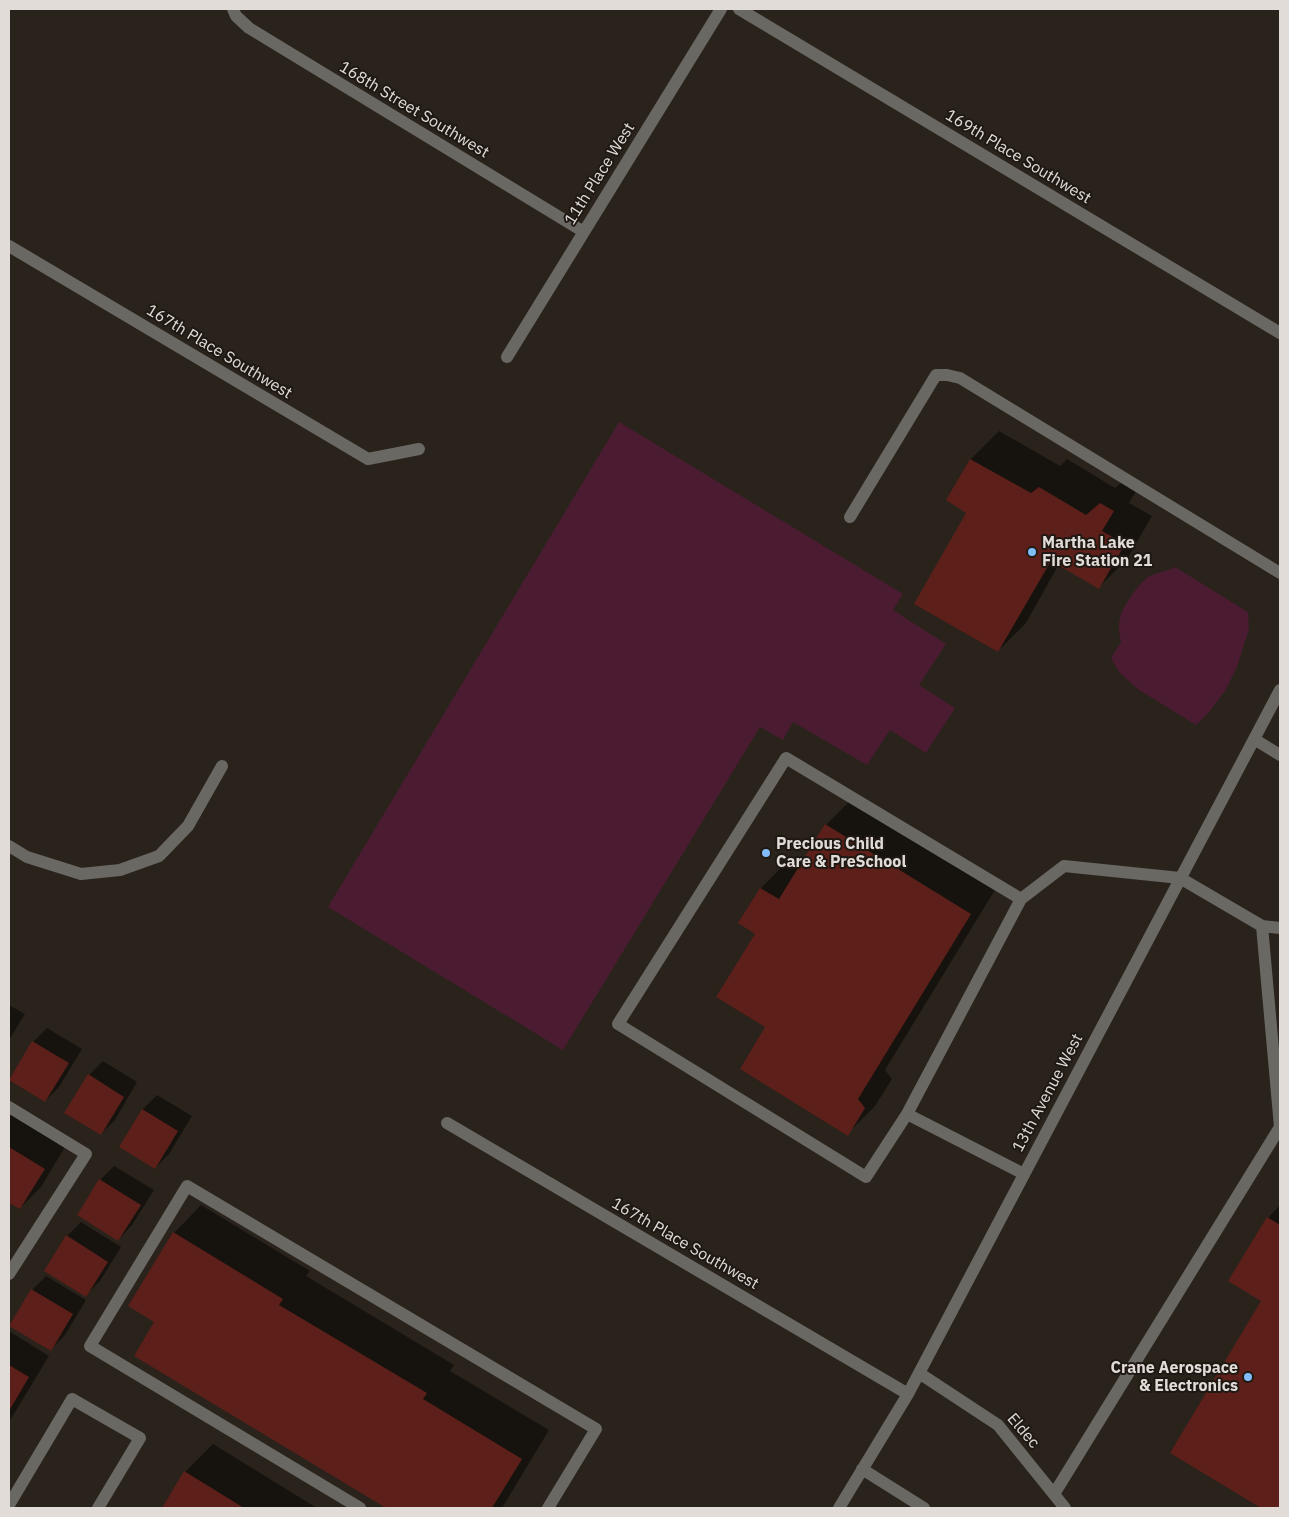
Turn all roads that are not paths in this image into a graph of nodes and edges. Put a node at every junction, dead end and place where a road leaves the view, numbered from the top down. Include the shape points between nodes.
1 (233, 9) edge
2 (721, 9) edge
3 (739, 9) edge
4 (584, 232) junction
5 (9, 246) edge
6 (1280, 333) edge
7 (507, 357) dead end
8 (419, 449) dead end
9 (850, 517) dead end
10 (1280, 573) edge
11 (1280, 690) edge
12 (1254, 739) junction
13 (1280, 755) edge
14 (222, 766) dead end
15 (9, 846) edge
16 (1180, 878) junction
17 (1021, 899) junction
18 (1262, 926) junction
19 (1280, 928) edge
20 (9, 1107) edge
21 (907, 1114) junction
22 (447, 1123) dead end
23 (1024, 1174) junction
24 (9, 1274) edge
25 (919, 1373) junction
26 (908, 1394) junction
27 (862, 1469) junction
28 (1054, 1494) junction
29 (9, 1504) edge
30 (98, 1508) edge
31 (360, 1508) edge
32 (548, 1508) edge
33 (839, 1508) edge
34 (924, 1508) edge
35 (1065, 1508) edge

1 - 4 street, 168th Street Southwest via 249,28
2 - 4 street, 11th Place West
3 - 6 street, 169th Place Southwest
4 - 7 street, 11th Place West
5 - 8 street, 167th Place Southwest via 368,459
9 - 10 street via 936,375 947,375 960,378
11 - 12 street, 13th Avenue West
12 - 13 street
12 - 16 street, 13th Avenue West
14 - 15 street via 188,826 159,856 120,870 81,874 27,857
16 - 17 street via 1064,866
16 - 18 street
16 - 23 street, 13th Avenue West
17 - 21 street
17 - 21 street via 786,758 618,1024 866,1177
18 - 19 street
18 - 28 street via 1280,1127
20 - 24 street via 86,1154
21 - 23 street
22 - 26 street, 167th Place Southwest
23 - 25 street, 13th Avenue West
25 - 26 street, 13th Avenue West
25 - 28 street, Eldec via 998,1424
26 - 27 street, 13th Avenue West
27 - 33 street, 13th Avenue West
27 - 34 street
28 - 35 street, Eldec
29 - 30 street via 72,1399 140,1438
31 - 32 street via 90,1346 187,1186 596,1429

